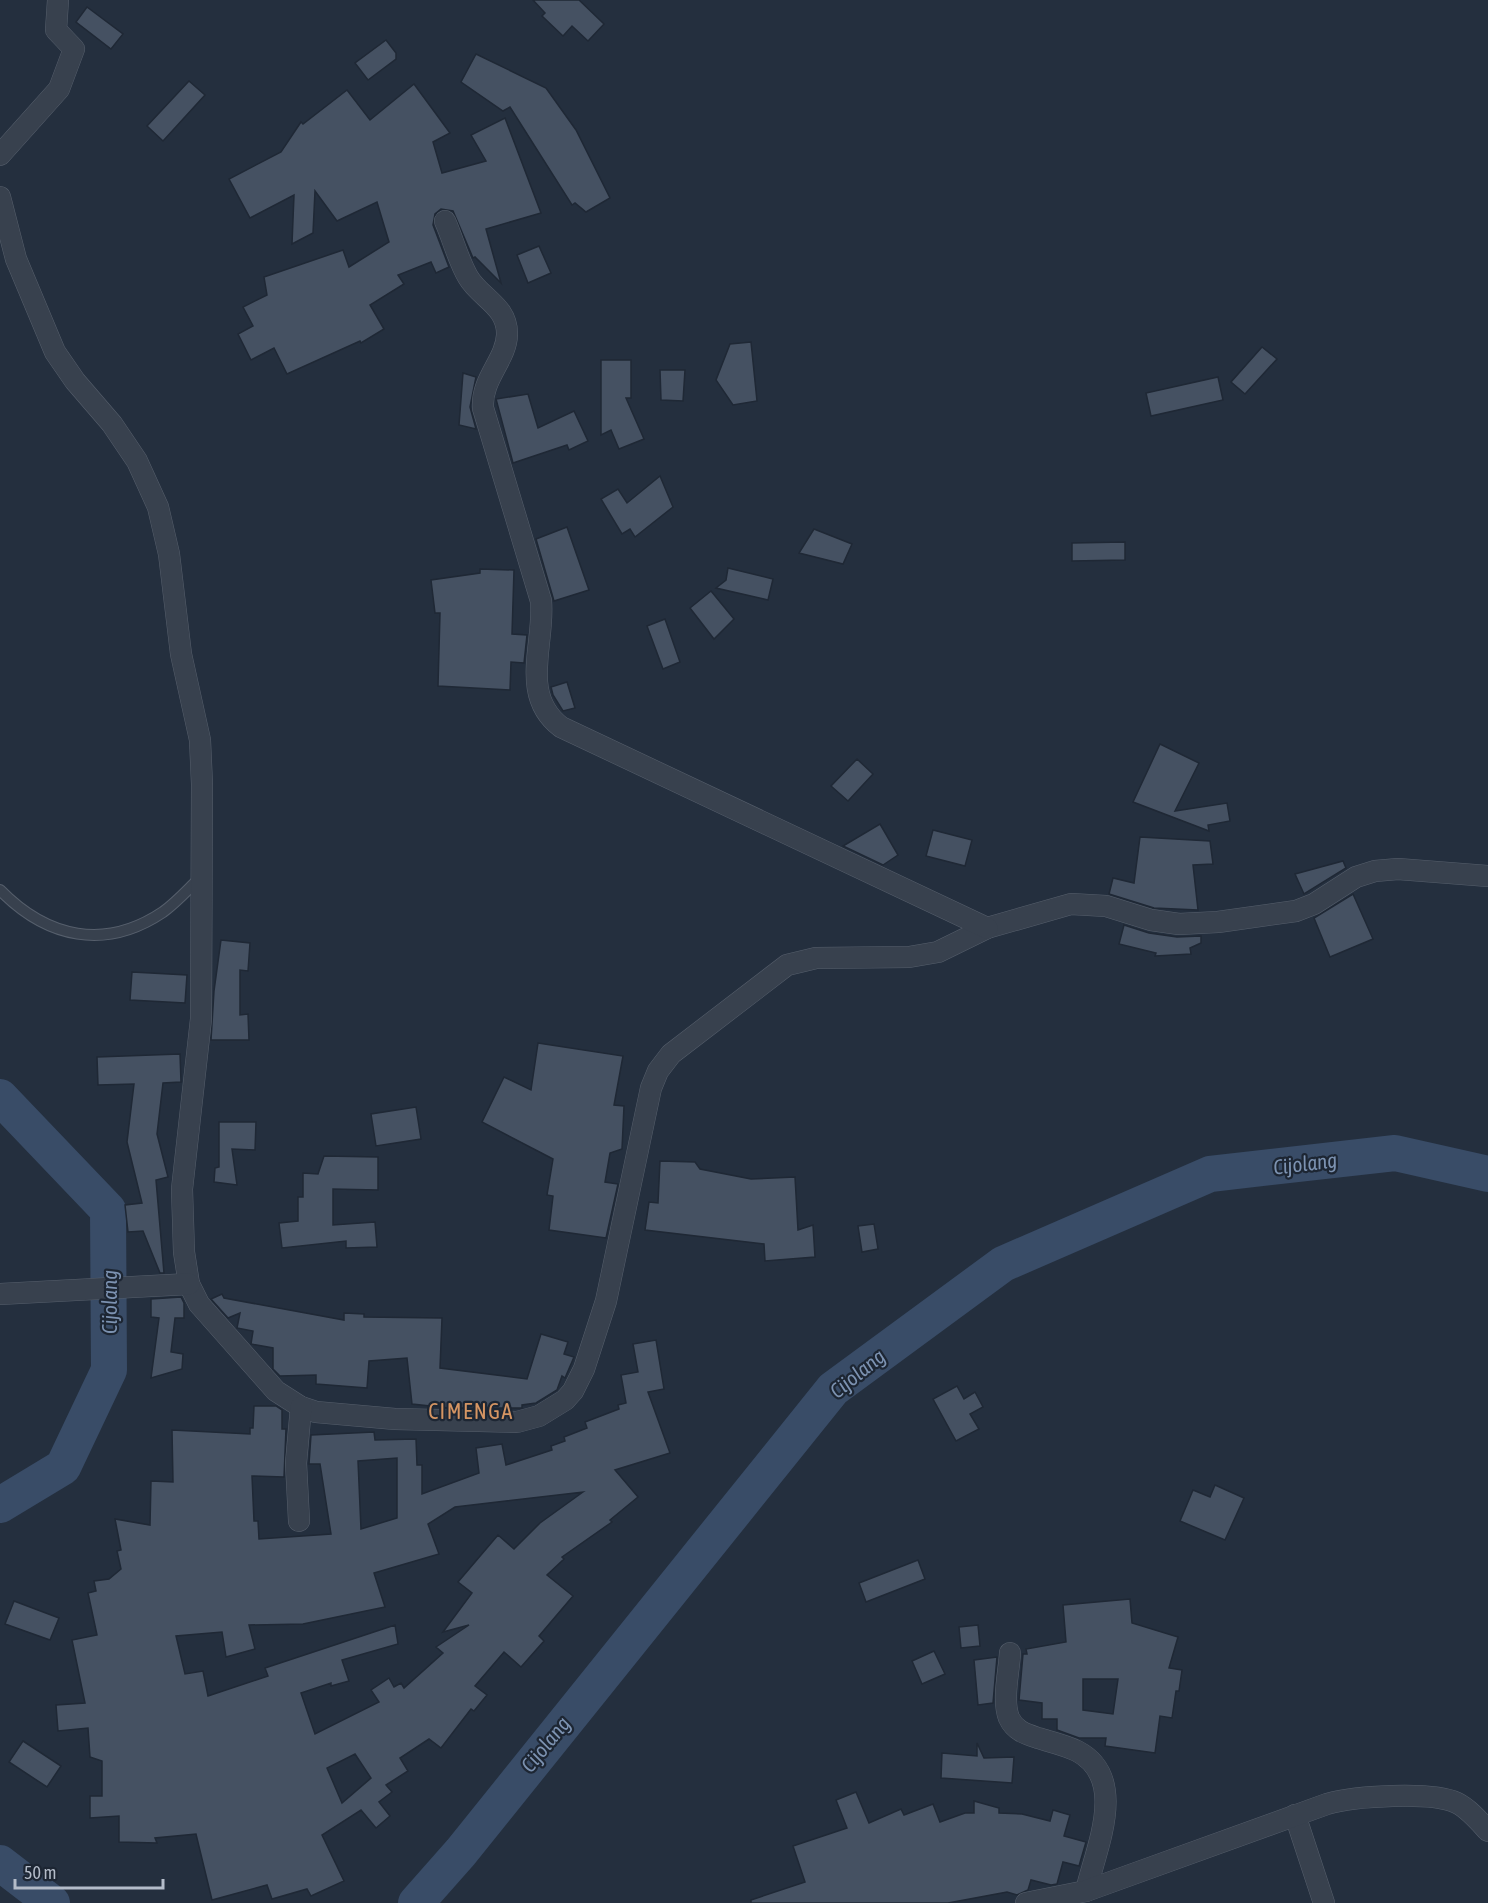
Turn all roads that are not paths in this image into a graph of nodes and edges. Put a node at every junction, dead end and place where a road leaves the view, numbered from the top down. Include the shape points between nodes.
1 (58, 0) edge
2 (0, 155) edge
3 (0, 197) edge
4 (445, 221) dead end
5 (203, 875) junction
6 (1488, 876) edge
7 (0, 890) edge
8 (987, 928) junction
9 (189, 1284) junction
10 (0, 1294) edge
11 (301, 1407) junction
12 (299, 1521) dead end
13 (1010, 1653) dead end
14 (1295, 1815) junction
15 (1488, 1831) edge
16 (1086, 1890) junction
17 (1026, 1903) edge
18 (1324, 1903) edge

1 - 2 street via 56,30 72,46 74,54 59,89
3 - 5 street via 16,259 55,352 130,452 158,507 169,554 181,654 200,740
4 - 8 street via 468,278 502,313 506,325 507,338 482,394 483,408 538,590 542,616 535,669 546,711 561,727
5 - 7 lane via 163,912 120,931 98,935 55,930 22,911
5 - 9 street via 201,1019 182,1189
6 - 8 street via 1398,869 1375,871 1356,877 1296,911 1218,922 1179,924 1106,906 1071,904
8 - 11 street via 938,952 909,957 816,958 787,965 670,1054 651,1088 606,1300 584,1369 565,1400 539,1416 517,1422 395,1419 316,1412
9 - 10 street
9 - 11 street via 199,1304 246,1359 284,1398
11 - 12 street via 296,1463
13 - 16 street via 1007,1708 1012,1722 1022,1733 1079,1752 1100,1774 1105,1786 1106,1808
14 - 15 street via 1352,1798 1432,1797 1457,1803
14 - 16 street
14 - 18 street
16 - 17 street

